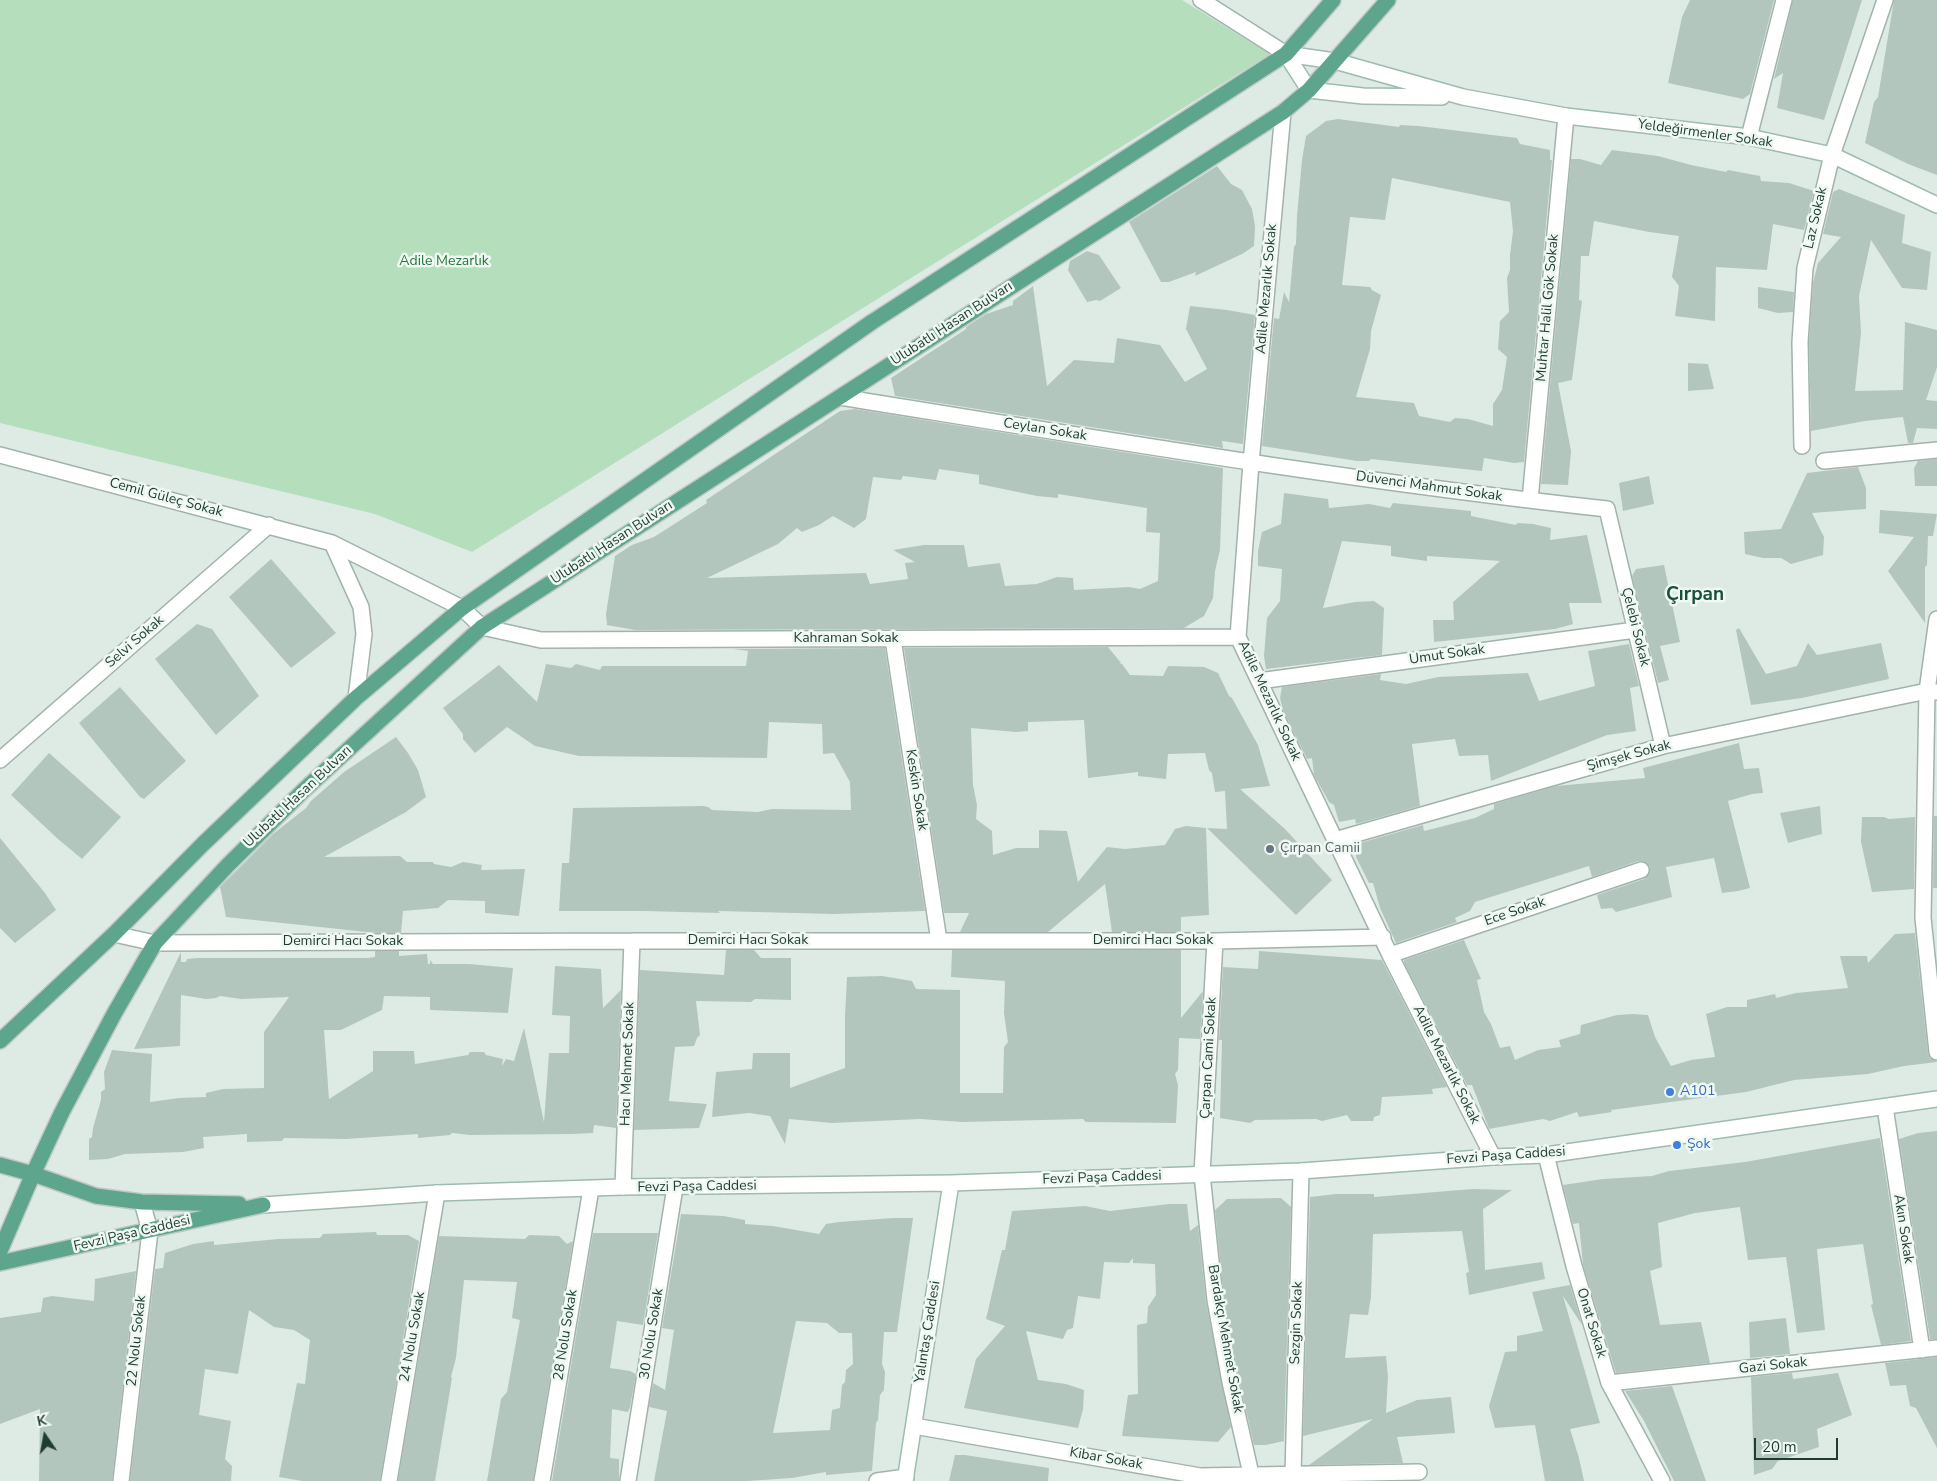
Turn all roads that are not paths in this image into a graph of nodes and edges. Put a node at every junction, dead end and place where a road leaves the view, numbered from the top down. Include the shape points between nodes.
1 (1201, 0) edge
2 (1333, 0) edge
3 (1388, 0) edge
4 (1784, 0) edge
5 (1885, 0) edge
6 (1286, 54) junction
7 (1334, 61) junction
8 (1309, 90) junction
9 (1463, 97) junction
10 (1283, 112) junction
11 (1566, 116) junction
12 (1749, 137) junction
13 (1832, 155) junction
14 (1937, 205) edge
15 (840, 396) junction
16 (1802, 446) dead end
17 (1937, 450) edge
18 (0, 455) edge
19 (1824, 461) dead end
20 (1251, 463) junction
21 (1530, 500) junction
22 (1606, 509) joint
23 (269, 525) junction
24 (332, 543) junction
25 (462, 608) junction
26 (1937, 619) edge
27 (482, 627) junction
28 (1635, 630) junction
29 (1238, 637) junction
30 (893, 639) junction
31 (1259, 681) junction
32 (1932, 692) edge
33 (356, 698) junction
34 (1664, 746) junction
35 (0, 760) edge
36 (1335, 840) junction
37 (1641, 870) dead end
38 (114, 934) junction
39 (1383, 937) junction
40 (632, 941) junction
41 (939, 941) junction
42 (1215, 941) junction
43 (155, 943) junction
44 (1390, 955) junction
45 (0, 1041) edge
46 (1937, 1052) edge
47 (1937, 1099) edge
48 (1885, 1107) junction
49 (1546, 1155) junction
50 (1492, 1157) junction
51 (0, 1165) edge
52 (1301, 1171) junction
53 (33, 1174) junction
54 (1202, 1174) junction
55 (951, 1183) junction
56 (623, 1187) junction
57 (675, 1187) junction
58 (590, 1189) junction
59 (437, 1193) junction
60 (142, 1202) junction
61 (263, 1205) junction
62 (150, 1231) junction
63 (0, 1252) edge
64 (0, 1263) edge
65 (1937, 1348) edge
66 (1922, 1350) junction
67 (1609, 1383) junction
68 (914, 1426) junction
69 (1420, 1472) dead end
70 (1251, 1474) junction
71 (1293, 1474) junction
72 (1200, 1478) edge
73 (905, 1479) edge
74 (122, 1481) edge
75 (389, 1481) edge
76 (542, 1481) edge
77 (628, 1481) edge
78 (877, 1481) edge
79 (1662, 1481) edge

1 - 6 street
2 - 6 main road
3 - 7 main road, Ulubatlı Hasan Bulvarı
4 - 12 street
5 - 13 street, Laz Sokak
6 - 7 street, Yeldeğirmenler Sokak
6 - 8 street
6 - 25 main road via 872,322
7 - 8 main road, Ulubatlı Hasan Bulvarı
7 - 9 street, Yeldeğirmenler Sokak
8 - 9 street, Yeldeğirmenler Sokak via 1363,96
8 - 10 main road, Ulubatlı Hasan Bulvarı
9 - 11 street, Yeldeğirmenler Sokak
10 - 15 main road, Ulubatlı Hasan Bulvarı
10 - 20 street, Adile Mezarlık Sokak
11 - 12 street, Yeldeğirmenler Sokak
11 - 21 street, Muhtar Halil Gök Sokak
12 - 13 street, Yeldeğirmenler Sokak
13 - 14 street, Yeldeğirmenler Sokak
13 - 16 street, Laz Sokak via 1805,268 1800,342
15 - 20 street, Ceylan Sokak
15 - 27 main road, Ulubatlı Hasan Bulvarı
17 - 19 street
18 - 23 street, Cemil Güleç Sokak
20 - 21 street, Düvenci Mahmut Sokak
20 - 29 street, Adile Mezarlık Sokak
21 - 22 street, Düvenci Mahmut Sokak
22 - 28 street, Çelebi Sokak
23 - 24 street, Cemil Güleç Sokak
23 - 35 street, Selvi Sokak
24 - 25 street, Cemil Güleç Sokak
24 - 33 street via 361,607 364,634
25 - 27 street
25 - 33 main road
26 - 32 street
27 - 30 street, Kahraman Sokak via 542,640
27 - 43 main road, Ulubatlı Hasan Bulvarı via 304,790
28 - 31 street, Umut Sokak
28 - 34 street, Çelebi Sokak
29 - 30 street, Kahraman Sokak
29 - 31 street, Adile Mezarlık Sokak
30 - 41 street, Keskin Sokak
31 - 36 street, Adile Mezarlık Sokak
32 - 34 street, Şimşek Sokak
32 - 46 street via 1923,918
33 - 38 main road via 202,844
34 - 36 street, Şimşek Sokak
36 - 39 street, Adile Mezarlık Sokak
37 - 44 street, Ece Sokak
38 - 43 street, Demirci Hacı Sokak
38 - 45 main road
39 - 42 street, Demirci Hacı Sokak
39 - 44 street, Adile Mezarlık Sokak
40 - 41 street, Demirci Hacı Sokak
40 - 43 street, Demirci Hacı Sokak
40 - 56 street, Hacı Mehmet Sokak
41 - 42 street, Demirci Hacı Sokak
42 - 54 street, Çarpan Cami Sokak
43 - 53 main road, Ulubatlı Hasan Bulvarı via 105,1030
44 - 50 street, Adile Mezarlık Sokak
47 - 48 street, Fevzi Paşa Caddesi
48 - 49 street, Fevzi Paşa Caddesi
48 - 66 street, Akın Sokak
49 - 50 street, Fevzi Paşa Caddesi
49 - 67 street, Onat Sokak via 1574,1266
50 - 52 street, Fevzi Paşa Caddesi
51 - 53 main road, Fevzi Paşa Caddesi
52 - 54 street, Fevzi Paşa Caddesi
52 - 71 street, Sezgin Sokak
53 - 60 main road, Fevzi Paşa Caddesi via 96,1196
53 - 63 main road, Ulubatlı Hasan Bulvarı
54 - 55 street, Fevzi Paşa Caddesi
54 - 70 street, Bardakçı Mehmet Sokak via 1215,1300
55 - 57 street, Fevzi Paşa Caddesi
55 - 68 street, Yalıntaş Caddesi
56 - 57 street, Fevzi Paşa Caddesi
56 - 58 street, Fevzi Paşa Caddesi
57 - 77 street, 30 Nolu Sokak
58 - 59 street, Fevzi Paşa Caddesi
58 - 76 street, 28 Nolu Sokak
59 - 61 street, Fevzi Paşa Caddesi
59 - 75 street, 24 Nolu Sokak
60 - 61 main road, Fevzi Paşa Caddesi
60 - 62 street, 22 Nolu Sokak
61 - 62 main road, Fevzi Paşa Caddesi
62 - 64 main road, Fevzi Paşa Caddesi
62 - 74 street, 22 Nolu Sokak
65 - 66 street, Gazi Sokak
66 - 67 street, Gazi Sokak
67 - 79 street, Onat Sokak
68 - 72 street, Kibar Sokak
68 - 73 street, Yalıntaş Caddesi
69 - 71 street, Kibar Sokak
70 - 71 street, Kibar Sokak
70 - 72 street, Kibar Sokak
73 - 78 street

